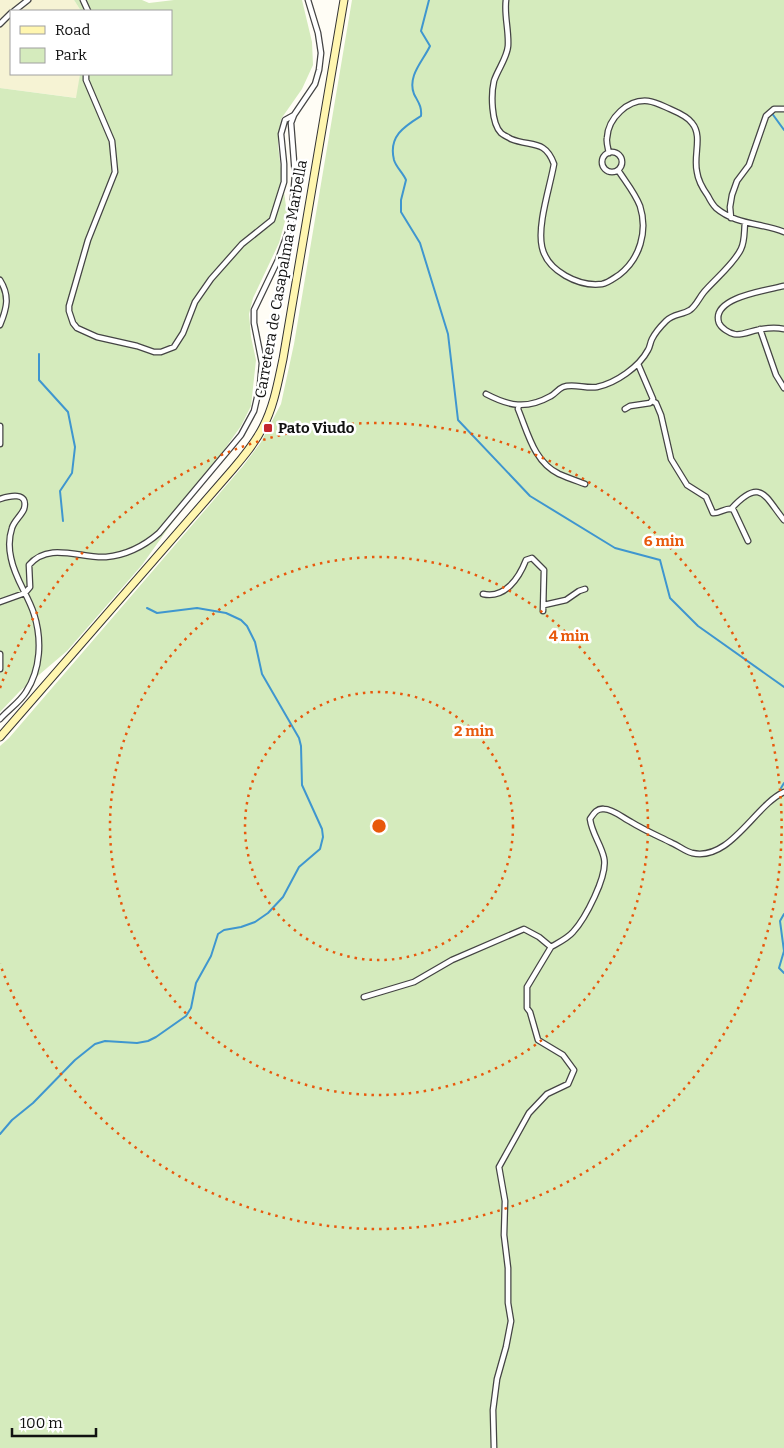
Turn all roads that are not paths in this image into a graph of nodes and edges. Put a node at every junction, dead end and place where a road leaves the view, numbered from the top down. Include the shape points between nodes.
1 (28, 0) edge
2 (308, 0) edge
3 (344, 0) edge
4 (506, 0) edge
5 (16, 10) edge
6 (10, 15) edge
7 (0, 24) edge
8 (86, 75) edge
9 (784, 109) edge
10 (294, 115) junction
11 (608, 153) junction
12 (618, 170) junction
13 (731, 218) junction
14 (745, 223) junction
15 (784, 232) edge
16 (0, 280) edge
17 (784, 286) edge
18 (0, 325) edge
19 (760, 329) junction
20 (784, 329) edge
21 (638, 364) junction
22 (784, 388) edge
23 (486, 394) dead end
24 (652, 400) junction
25 (519, 406) junction
26 (625, 409) dead end
27 (0, 426) edge
28 (0, 444) edge
29 (585, 484) dead end
30 (0, 499) edge
31 (731, 509) junction
32 (784, 520) edge
33 (748, 542) dead end
34 (584, 589) dead end
35 (25, 593) junction
36 (482, 594) dead end
37 (0, 602) edge
38 (544, 604) junction
39 (543, 611) dead end
40 (0, 654) edge
41 (0, 669) edge
42 (0, 719) edge
43 (0, 738) edge
44 (784, 792) edge
45 (551, 947) junction
46 (364, 997) dead end
47 (494, 1448) edge

1 - 5 street
2 - 10 street via 318,33 319,70 315,84
3 - 43 main road, Carretera de Casapalma a Marbella via 283,358 274,400 264,426 233,470
4 - 12 street via 508,47 494,82 492,102 495,121 501,133 543,147 550,154 554,164 540,234 542,249 548,261 573,280 604,284 624,271 639,248 643,227 639,204
6 - 7 street
8 - 10 street via 112,141 115,172 88,240 69,311 73,323 87,333 154,352 174,347 195,302 211,278 242,244 272,220 284,182 281,134 285,120
9 - 13 street via 774,109 766,116 749,165 737,181 732,195
10 - 35 street via 291,123 295,188 291,224 254,310 262,362 260,385 254,411 241,435 149,542 125,554 105,557 58,552 39,556 29,565 30,587
11 - 12 street via 618,154 622,159
11 - 12 street via 603,160 604,166 611,172
11 - 13 street via 607,138 612,121 623,109 647,101 676,112 692,122 696,130 696,172 702,187 715,207
13 - 14 street
14 - 15 street
14 - 21 street via 740,252 693,307 666,321
16 - 18 street via 7,300
17 - 19 street via 740,297 728,302 720,312 719,322 735,335
19 - 20 street
19 - 22 street
21 - 24 street
21 - 25 street via 597,387 563,387 543,400
23 - 25 street
24 - 26 street
24 - 31 street via 661,414 671,459 687,485 706,497 714,513
25 - 29 street via 538,455 558,474
27 - 28 street
30 - 35 street via 14,495 24,502 24,509 12,529 10,547 18,581
31 - 32 street via 753,492 762,493
31 - 33 street
34 - 38 street via 566,600
35 - 37 street
35 - 42 street via 39,640 38,665 26,692
36 - 38 street via 488,596 502,592 512,585 530,557 544,570
38 - 39 street
40 - 41 street
44 - 45 street via 769,802 732,840 709,853 700,854 684,850 610,810 596,811 590,819 591,830 604,857 604,875 572,933
45 - 46 street via 524,929 452,960 414,982
45 - 47 street via 527,988 527,1008 538,1040 563,1055 574,1070 568,1084 547,1094 529,1113 499,1167 511,1321 493,1410

